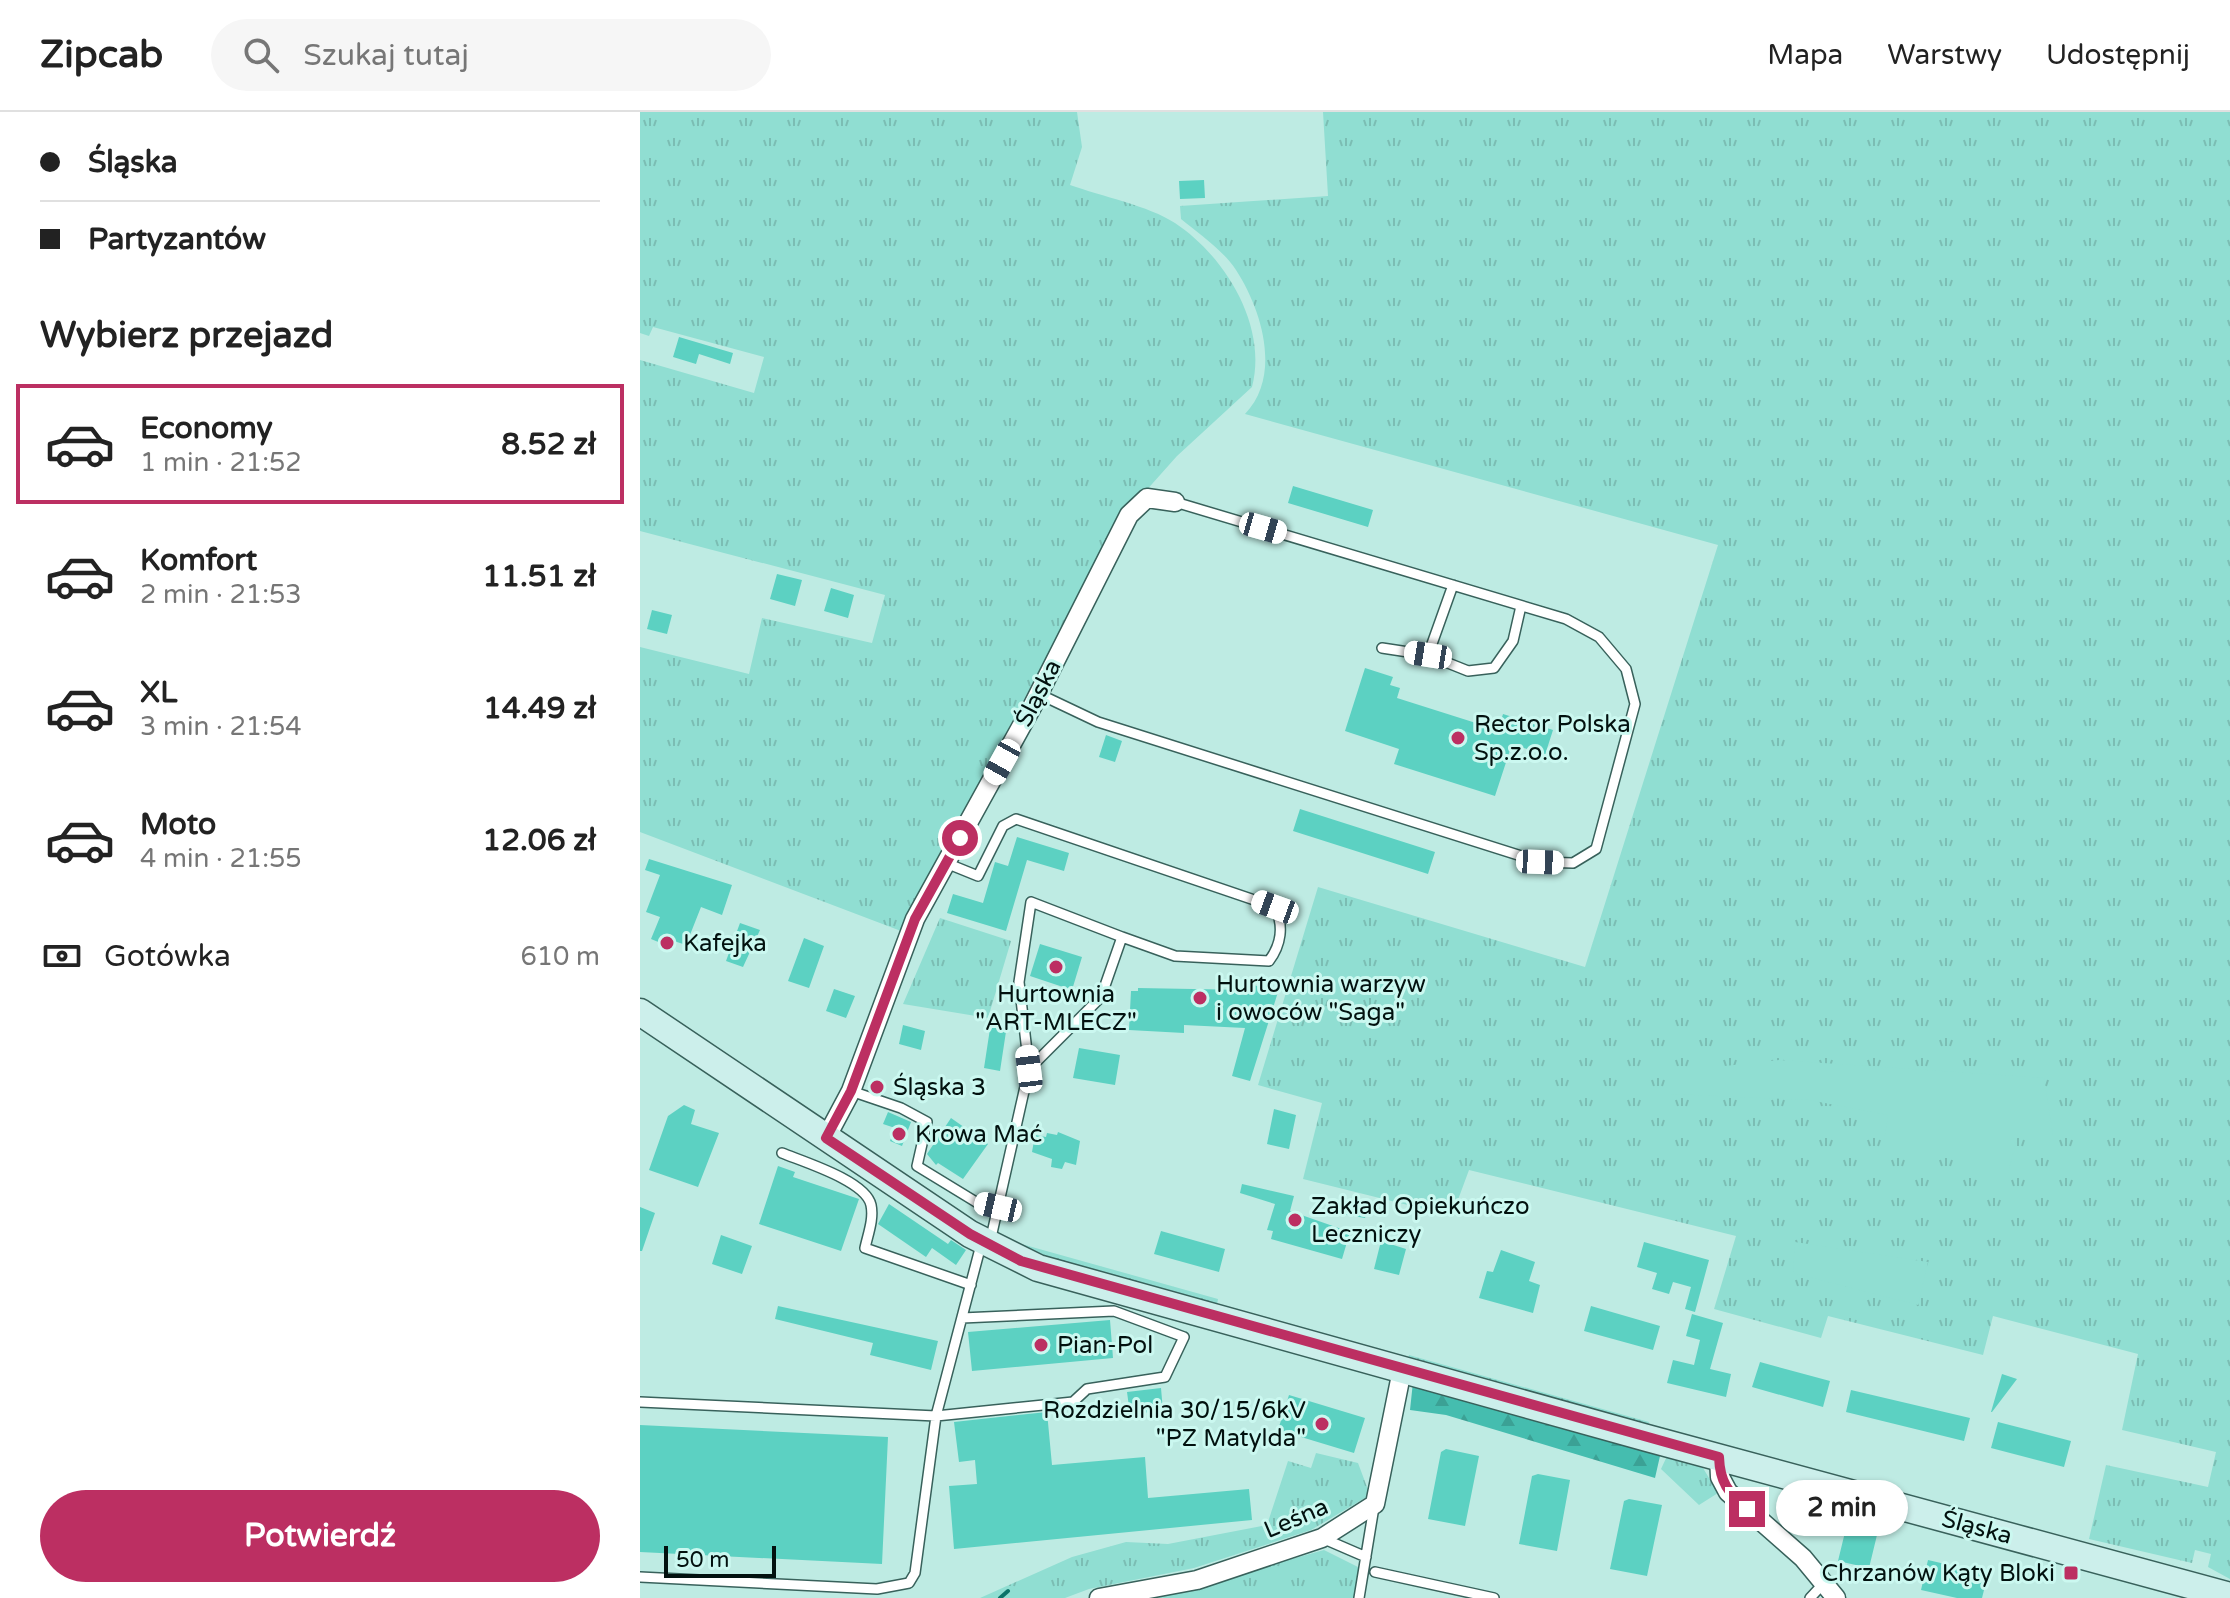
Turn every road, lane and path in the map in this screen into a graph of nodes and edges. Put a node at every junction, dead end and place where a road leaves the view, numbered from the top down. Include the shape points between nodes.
1 (1175, 502) joint
2 (1453, 585) junction
3 (1521, 606) junction
4 (1382, 648) dead end
5 (1428, 655) junction
6 (1039, 694) junction
7 (946, 863) junction
8 (1122, 937) junction
9 (640, 1012) edge
10 (1029, 1069) junction
11 (851, 1091) junction
12 (826, 1138) junction
13 (782, 1153) dead end
14 (998, 1207) junction
15 (986, 1243) junction
16 (971, 1285) junction
17 (962, 1318) junction
18 (1402, 1370) junction
19 (640, 1402) edge
20 (936, 1416) junction
21 (1719, 1457) junction
22 (1375, 1504) junction
23 (1322, 1538) junction
24 (1366, 1557) junction
25 (1375, 1572) dead end
26 (640, 1577) edge
27 (1824, 1583) junction
28 (2230, 1596) edge
29 (1099, 1598) edge
30 (1359, 1598) edge
31 (1494, 1598) edge
32 (1810, 1598) edge
33 (1836, 1598) edge

1 - 2 lane
1 - 6 street, Śląska via 1147,498 1129,515
2 - 3 lane
2 - 5 lane
3 - 5 lane via 1513,641 1494,668 1468,671
3 - 6 lane via 1566,619 1599,637 1626,669 1635,704 1596,849 1573,863 1540,862 1098,722
4 - 5 lane
6 - 7 street, Śląska
7 - 8 lane via 978,876 1003,826 1016,819 1275,907 1280,917 1280,946 1269,961 1175,956
7 - 11 street, Śląska via 915,919
8 - 10 lane via 1101,997
8 - 10 lane via 1031,902 1019,982
9 - 12 main road, Śląska
10 - 14 lane
11 - 12 street, Śląska
11 - 14 lane via 927,1122 917,1166 976,1202
12 - 15 main road, Śląska
13 - 16 lane via 862,1188 872,1218 865,1248
14 - 15 lane
15 - 16 lane
15 - 18 main road, Śląska via 1054,1273
16 - 17 lane
17 - 20 lane
17 - 20 lane via 1114,1311 1184,1337 1165,1377 1087,1389 1073,1402
18 - 21 main road, Śląska
18 - 22 street
19 - 20 lane
20 - 26 lane via 915,1573 909,1583 877,1589
21 - 27 street via 1720,1477 1728,1492
21 - 28 main road, Śląska
22 - 23 street, Leśna
22 - 24 lane
23 - 24 lane
23 - 29 street, Leśna via 1197,1580
24 - 30 lane
25 - 31 lane
27 - 32 lane
27 - 33 street

